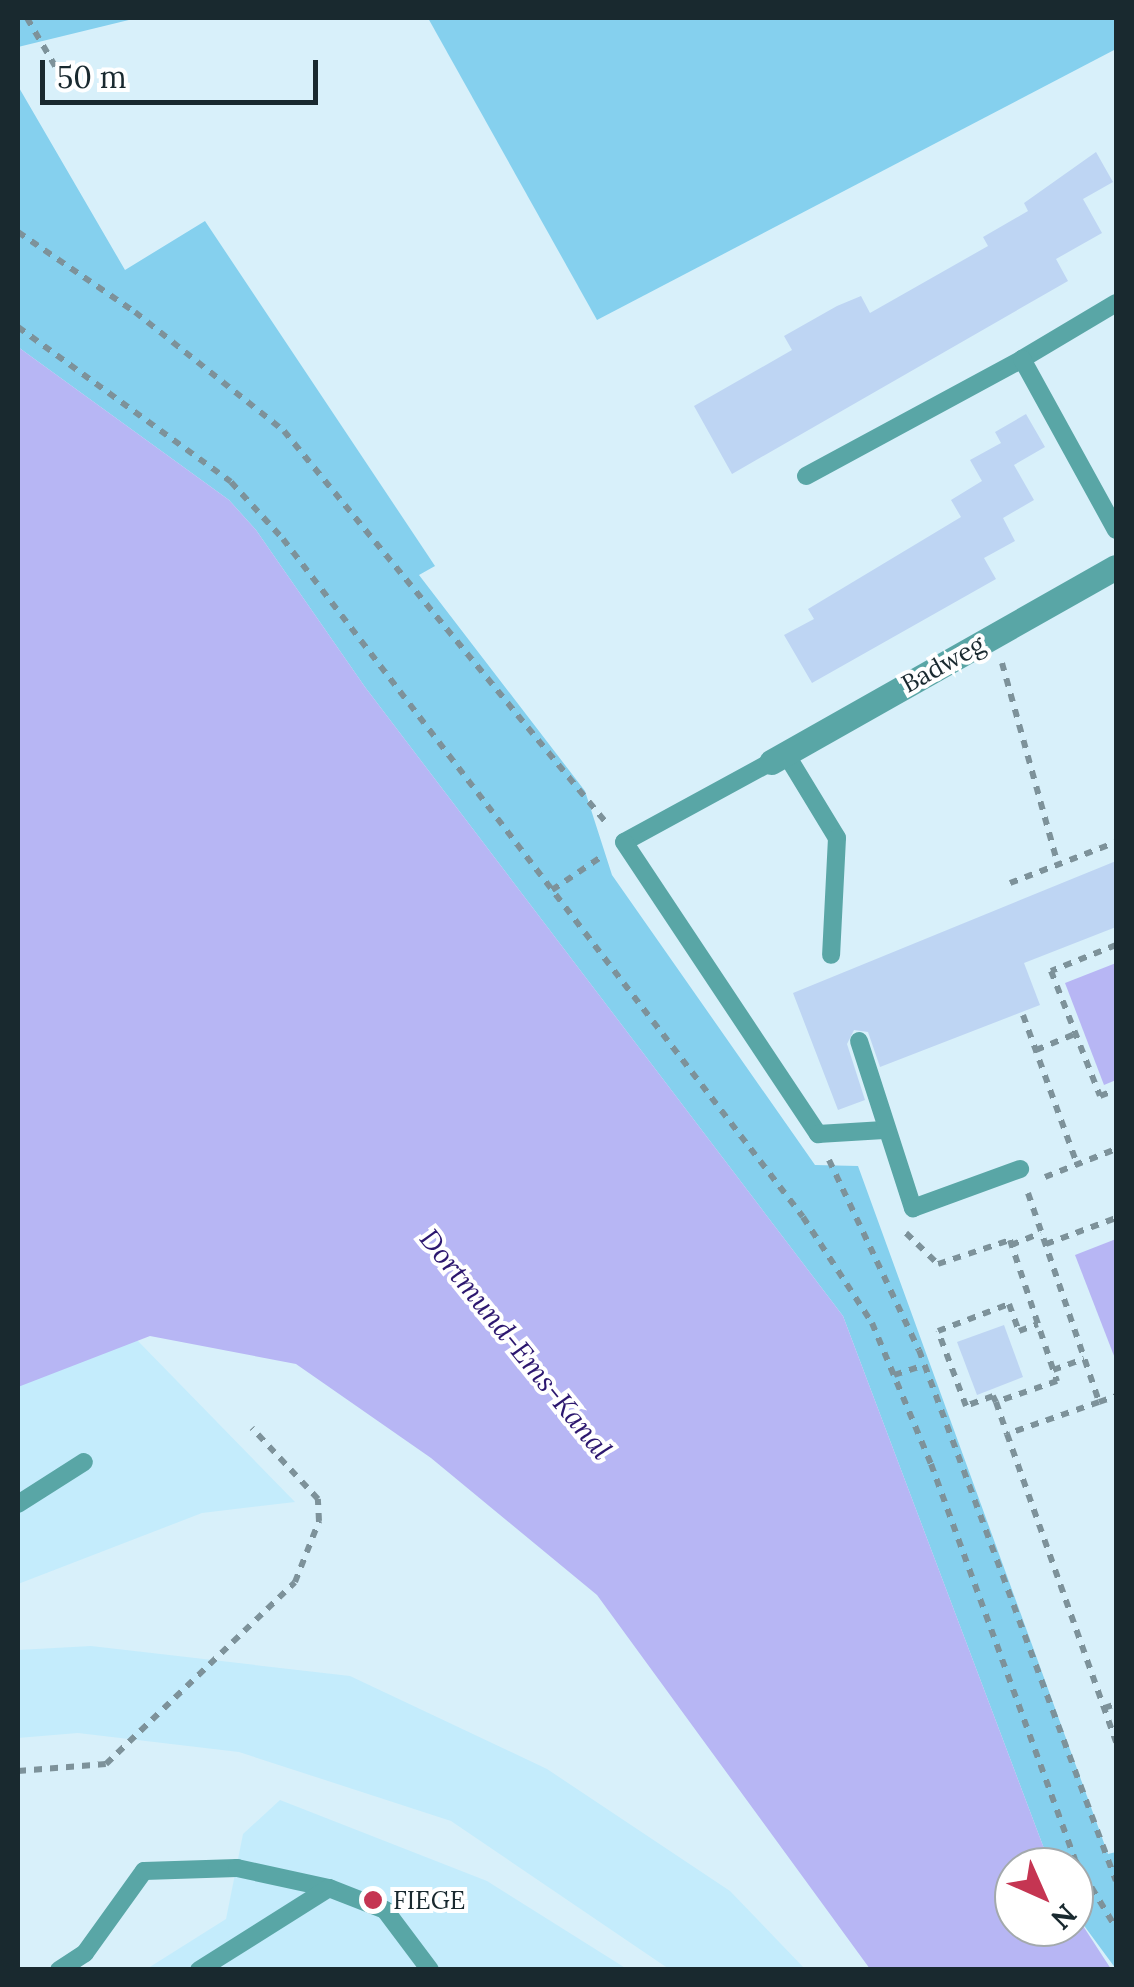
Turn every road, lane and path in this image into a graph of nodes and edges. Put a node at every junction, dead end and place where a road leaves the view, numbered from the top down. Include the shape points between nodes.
1 (27, 18) edge
2 (65, 83) dead end
3 (18, 232) edge
4 (1116, 304) edge
5 (18, 327) edge
6 (1022, 359) junction
7 (806, 476) dead end
8 (1116, 530) edge
9 (1116, 567) edge
10 (1000, 657) dead end
11 (778, 758) junction
12 (624, 842) junction
13 (1116, 842) edge
14 (598, 859) dead end
15 (1058, 864) junction
16 (1010, 884) dead end
17 (552, 890) junction
18 (1116, 945) edge
19 (831, 955) dead end
20 (1022, 1014) dead end
21 (1075, 1034) junction
22 (859, 1041) dead end
23 (1036, 1050) junction
24 (1116, 1090) edge
25 (884, 1130) junction
26 (818, 1134) junction
27 (1116, 1149) edge
28 (1077, 1164) junction
29 (1023, 1177) joint
30 (1033, 1207) dead end
31 (913, 1208) junction
32 (1116, 1218) edge
33 (1042, 1233) junction
34 (1046, 1244) junction
35 (1011, 1245) junction
36 (1038, 1324) junction
37 (1084, 1359) junction
38 (924, 1364) junction
39 (1054, 1370) junction
40 (898, 1374) junction
41 (1116, 1396) edge
42 (996, 1402) junction
43 (1099, 1402) junction
44 (252, 1428) dead end
45 (1008, 1434) junction
46 (84, 1462) dead end
47 (18, 1504) edge
48 (1116, 1704) edge
49 (1104, 1708) junction
50 (1116, 1742) edge
51 (18, 1771) edge
52 (1116, 1882) edge
53 (329, 1888) junction
54 (1116, 1928) edge
55 (58, 1970) edge
56 (199, 1970) edge
57 (430, 1970) edge

1 - 2 path
3 - 12 path via 135,312 284,431
4 - 6 lane
5 - 17 path via 232,482
6 - 7 lane
6 - 8 lane
9 - 11 street, Badweg
10 - 15 path
11 - 12 lane
11 - 19 lane via 838,838
12 - 26 lane
13 - 15 path
14 - 17 path
15 - 16 path
17 - 40 path via 803,1218
18 - 21 path via 1051,971
20 - 23 path
21 - 23 path
21 - 24 path via 1100,1096
22 - 25 lane
23 - 28 path
25 - 26 lane
25 - 31 lane
26 - 38 path
27 - 28 path
28 - 29 path
29 - 31 lane
30 - 33 path
31 - 35 path via 899,1213 909,1242 938,1264
32 - 34 path
33 - 34 path
33 - 35 path
34 - 37 path
35 - 36 path
36 - 39 path
36 - 42 path via 1019,1331 1010,1304 938,1331 966,1406 993,1396
37 - 39 path
37 - 43 path
38 - 40 path
38 - 52 path
39 - 42 path via 1057,1381
40 - 54 path via 1075,1860
41 - 43 path
42 - 45 path
43 - 45 path
44 - 51 path via 318,1499 319,1521 295,1582 106,1764
45 - 49 path
46 - 47 lane
48 - 49 path
49 - 50 path
53 - 55 lane via 236,1868 144,1871 84,1953
53 - 56 lane
53 - 57 lane via 385,1910

